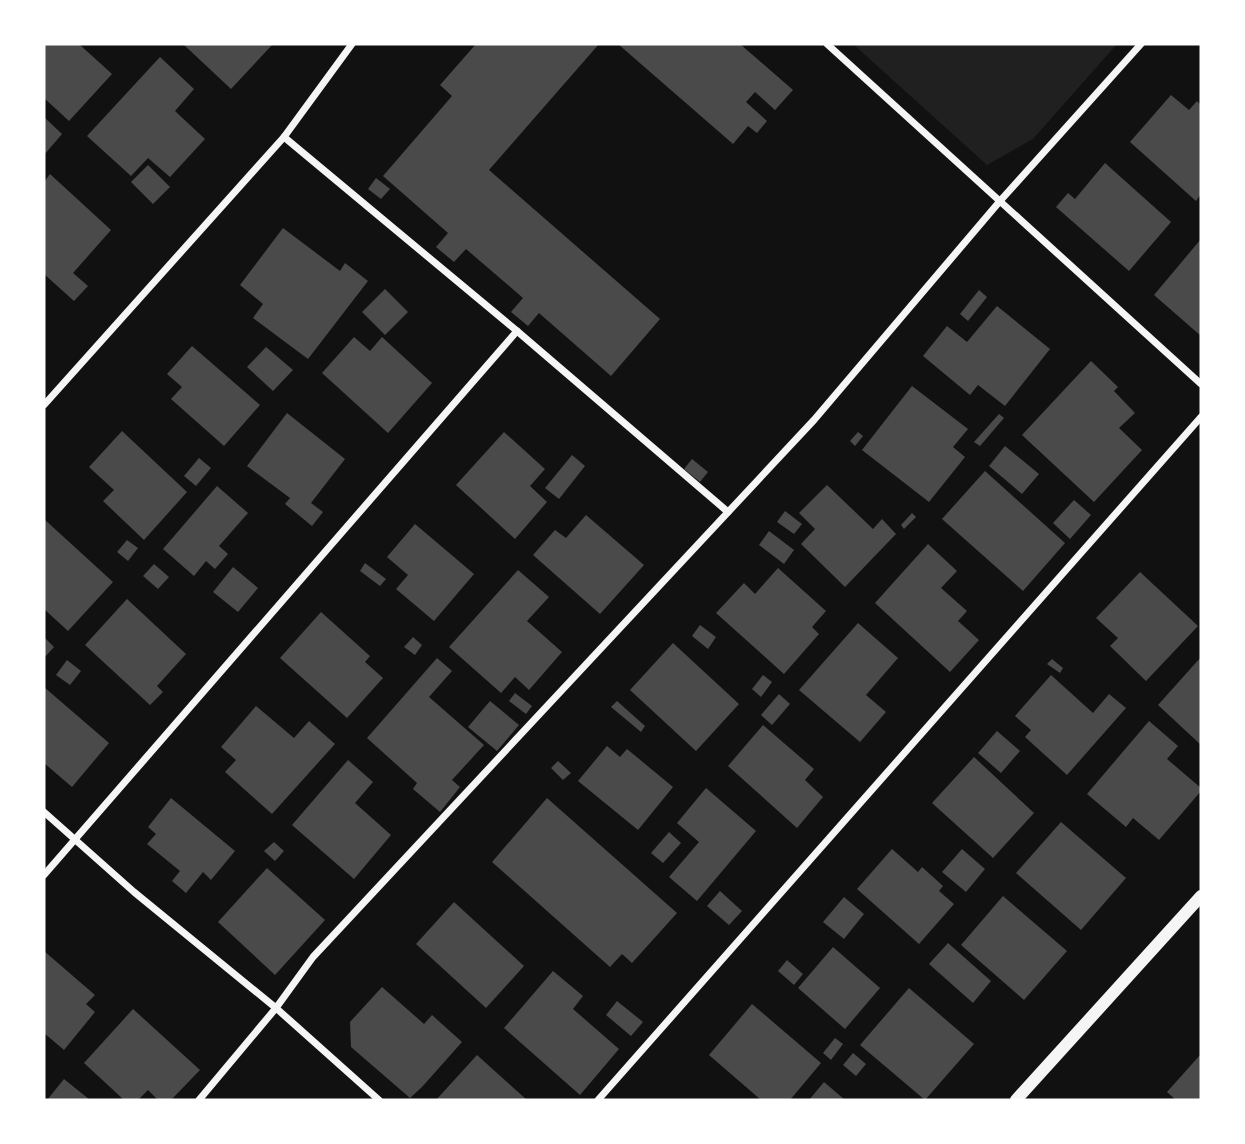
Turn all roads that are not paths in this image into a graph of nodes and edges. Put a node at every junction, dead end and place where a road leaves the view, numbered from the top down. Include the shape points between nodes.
1 (352, 44) edge
2 (827, 44) edge
3 (1141, 44) edge
4 (284, 137) junction
5 (1000, 201) junction
6 (517, 331) junction
7 (1201, 384) edge
8 (44, 405) edge
9 (1201, 417) edge
10 (728, 512) junction
11 (44, 812) edge
12 (76, 839) junction
13 (44, 875) edge
14 (1201, 896) edge
15 (276, 1008) junction
16 (199, 1100) edge
17 (379, 1100) edge
18 (598, 1100) edge
19 (1016, 1100) edge

1 - 4 street
2 - 5 street
3 - 5 street
4 - 6 street
4 - 8 street
5 - 7 street
5 - 10 street via 814,420
6 - 10 street
6 - 12 street
9 - 18 street
10 - 15 street via 313,957
11 - 12 street
12 - 13 street
12 - 15 street
14 - 19 street
15 - 16 street
15 - 17 street

